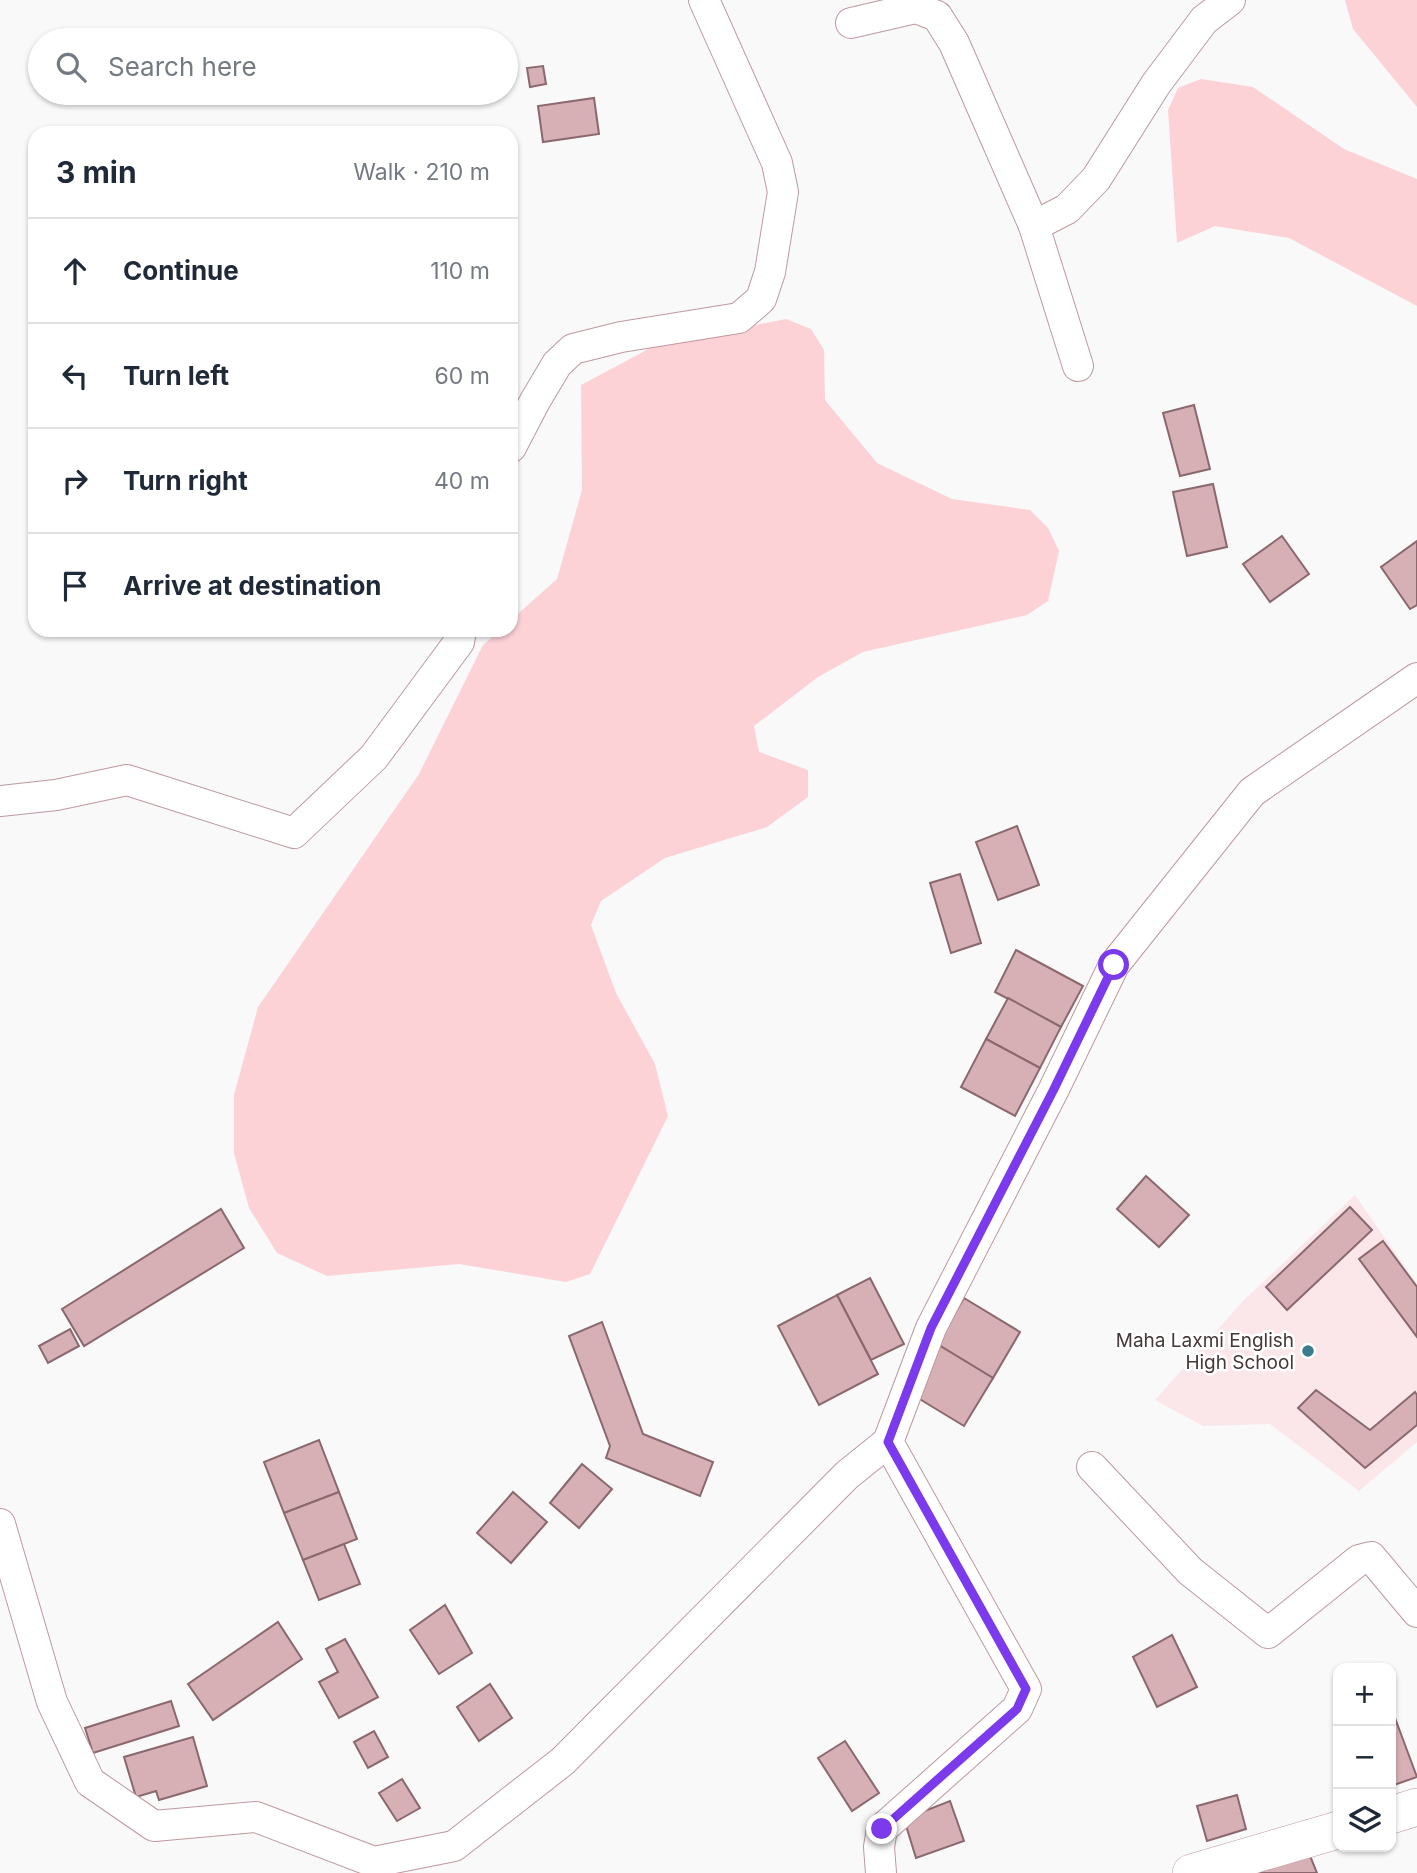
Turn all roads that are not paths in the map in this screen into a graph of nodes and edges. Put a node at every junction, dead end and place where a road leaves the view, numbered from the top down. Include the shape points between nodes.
1 (704, 0) edge
2 (1230, 0) edge
3 (851, 23) dead end
4 (1034, 226) junction
5 (1078, 366) dead end
6 (518, 434) edge
7 (460, 637) edge
8 (1417, 678) edge
9 (0, 801) edge
10 (888, 1442) junction
11 (1092, 1467) dead end
12 (0, 1524) edge
13 (1417, 1612) edge
14 (1417, 1807) edge
15 (1396, 1813) edge
16 (1333, 1831) edge
17 (881, 1873) edge
18 (1191, 1873) edge

1 - 6 street via 776,163 783,192 761,299 739,318 573,349 557,364
2 - 4 street via 1204,20 1096,179 1067,209
3 - 4 street via 916,8 937,16 954,43
4 - 5 street
7 - 9 street via 374,757 294,833 127,780
8 - 10 street via 1252,792 1114,965 931,1328
10 - 12 street via 847,1475 562,1761 454,1846 374,1862 256,1817 154,1826 90,1782 52,1702
10 - 17 street via 1026,1689 1017,1709 882,1829
11 - 13 street via 1190,1571 1268,1633 1359,1560 1371,1557
14 - 15 street
16 - 18 street

